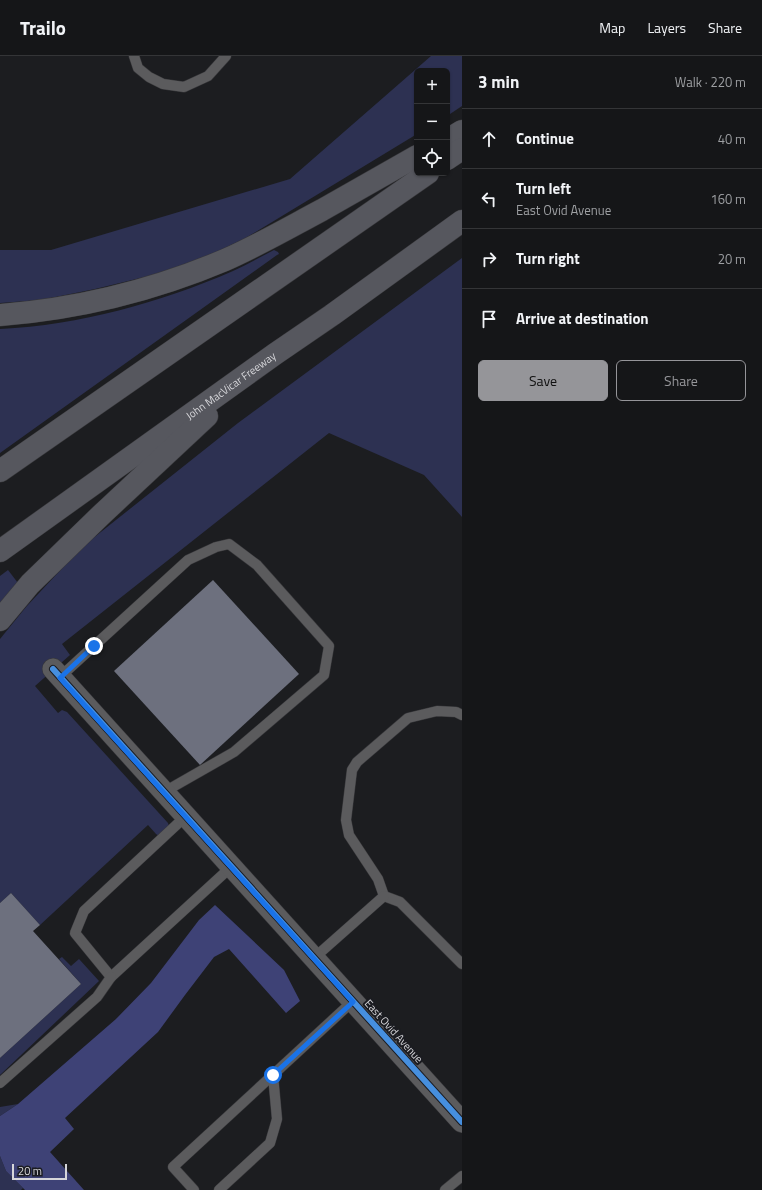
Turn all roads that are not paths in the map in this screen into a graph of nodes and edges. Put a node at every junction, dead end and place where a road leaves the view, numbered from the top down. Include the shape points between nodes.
1 (134, 56) edge
2 (226, 56) edge
3 (462, 131) edge
4 (450, 138) edge
5 (462, 149) edge
6 (414, 158) edge
7 (450, 158) edge
8 (424, 176) edge
9 (462, 221) edge
10 (0, 314) edge
11 (275, 354) junction
12 (0, 471) edge
13 (0, 551) edge
14 (0, 620) edge
15 (56, 673) joint
16 (462, 715) edge
17 (164, 792) junction
18 (186, 816) junction
19 (232, 867) junction
20 (384, 896) junction
21 (314, 958) junction
22 (462, 964) edge
23 (111, 977) junction
24 (353, 1002) junction
25 (273, 1075) junction
26 (0, 1083) edge
27 (462, 1122) edge
28 (462, 1176) edge
29 (194, 1190) edge
30 (218, 1190) edge
31 (445, 1190) edge

1 - 2 lane via 138,68 149,77 163,84 184,87 208,76
3 - 4 highway
5 - 7 highway
6 - 10 highway via 274,236 225,260 175,279 106,299 34,312
8 - 12 highway
9 - 11 highway, John MacVicar Freeway
11 - 13 highway, John MacVicar Freeway
11 - 14 highway via 95,521 30,584
15 - 17 street, East Ovid Avenue
15 - 17 lane via 188,560 229,544 257,565 329,646 324,675 234,752
16 - 20 lane via 456,712 437,711 408,718 357,762 352,770 346,820 349,835 378,879
17 - 18 street, East Ovid Avenue
18 - 19 street, East Ovid Avenue
18 - 23 lane via 84,911 75,933
19 - 21 street, East Ovid Avenue
19 - 23 lane
20 - 21 lane
20 - 22 lane via 400,902
21 - 24 street, East Ovid Avenue
23 - 26 lane via 97,997
24 - 25 lane
24 - 27 street, East Ovid Avenue
25 - 29 lane via 173,1167
25 - 30 lane via 277,1119 270,1143
28 - 31 lane

